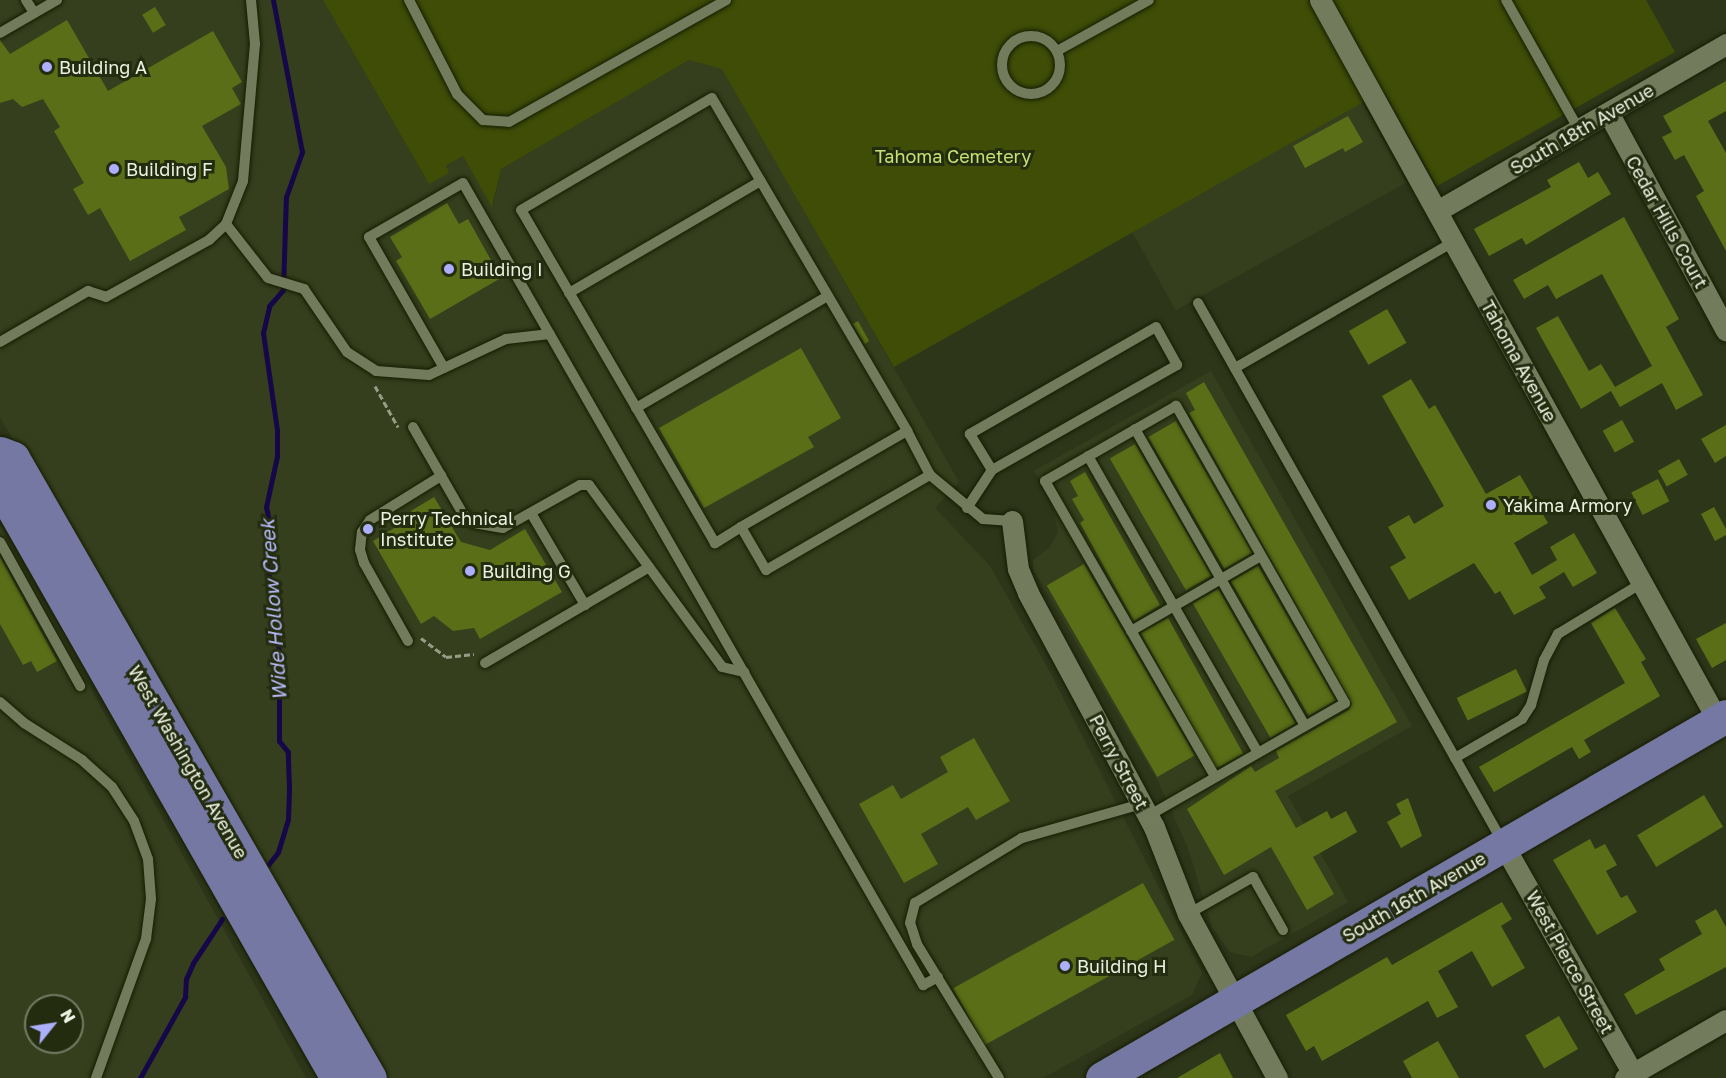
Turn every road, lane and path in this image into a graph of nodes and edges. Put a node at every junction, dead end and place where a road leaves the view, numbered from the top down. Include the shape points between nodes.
1 (26, 0) edge
2 (57, 0) edge
3 (251, 0) edge
4 (409, 0) edge
5 (726, 0) edge
6 (1149, 0) edge
7 (1320, 0) edge
8 (1506, 0) edge
9 (34, 14) junction
10 (0, 33) edge
11 (1726, 44) edge
12 (1057, 51) junction
13 (1609, 114) junction
14 (1579, 131) junction
15 (761, 182) junction
16 (1437, 211) junction
17 (226, 224) junction
18 (1454, 242) junction
19 (569, 293) junction
20 (828, 296) junction
21 (1198, 303) dead end
22 (1726, 330) edge
23 (550, 334) junction
24 (0, 342) edge
25 (444, 368) junction
26 (1235, 368) junction
27 (636, 408) junction
28 (413, 427) dead end
29 (1135, 429) junction
30 (907, 431) junction
31 (0, 453) edge
32 (1088, 456) junction
33 (992, 470) junction
34 (930, 475) junction
35 (441, 476) junction
36 (0, 486) edge
37 (967, 508) junction
38 (531, 513) junction
39 (1012, 522) joint
40 (741, 527) junction
41 (0, 542) edge
42 (1261, 556) junction
43 (649, 567) junction
44 (1221, 579) junction
45 (1641, 583) junction
46 (585, 605) junction
47 (1174, 606) junction
48 (1131, 631) junction
49 (408, 641) joint
50 (485, 663) joint
51 (744, 672) junction
52 (80, 686) dead end
53 (0, 702) edge
54 (1722, 719) edge
55 (1305, 726) junction
56 (1258, 753) junction
57 (1455, 758) junction
58 (1215, 777) junction
59 (1145, 810) junction
60 (1504, 846) junction
61 (1188, 914) junction
62 (1283, 930) dead end
63 (938, 977) junction
64 (1237, 999) junction
65 (1726, 1020) edge
66 (1631, 1076) edge
67 (96, 1078) edge
68 (337, 1078) edge
69 (370, 1078) edge
70 (999, 1078) edge
71 (1102, 1078) edge
72 (1277, 1078) edge

1 - 9 lane
2 - 9 lane
3 - 17 lane via 255,44 243,181
4 - 5 lane via 457,94 483,120 509,122
6 - 12 lane
7 - 16 street, Tahoma Avenue
8 - 14 lane
9 - 10 lane
11 - 13 street, South 18th Avenue
12 - 12 lane via 1057,79 1043,92 1023,94 1007,82 1002,63 1016,40 1043,38
13 - 14 street, South 18th Avenue
13 - 22 street, Cedar Hills Court
14 - 16 street, South 18th Avenue
15 - 19 lane
15 - 19 lane via 712,98 521,210
15 - 20 lane
16 - 18 street, Tahoma Avenue
17 - 24 lane via 209,240 106,297 88,291
17 - 25 lane via 263,272 275,281 292,283 315,301 347,352 359,362 376,371 408,376 429,375
18 - 26 lane
18 - 45 street, Tahoma Avenue
19 - 27 lane
20 - 27 lane
20 - 30 lane
21 - 26 lane
23 - 25 lane via 506,339
23 - 25 lane via 464,183 369,237
23 - 51 lane
26 - 57 lane
27 - 40 lane via 715,543
28 - 35 lane
29 - 32 lane
29 - 42 lane via 1176,406
29 - 44 lane
30 - 34 lane
30 - 40 lane
31 - 69 main road, West Washington Avenue via 13,458
32 - 47 lane
32 - 48 lane via 1045,481
33 - 33 lane via 1177,365 1156,327 970,434
33 - 37 lane
34 - 37 lane
34 - 40 lane via 766,570
35 - 38 lane via 463,514 474,523 503,528
35 - 49 lane via 370,520 360,543 364,563
36 - 68 main road, West Washington Avenue
37 - 39 lane via 983,519
38 - 43 lane via 580,485 589,485
38 - 46 lane
39 - 59 street, Perry Street via 1018,569 1028,593
41 - 52 lane
42 - 44 lane
42 - 55 lane via 1345,703
43 - 46 lane
43 - 51 lane via 722,667
44 - 47 lane
44 - 55 lane
45 - 54 street, Tahoma Avenue
45 - 57 lane via 1558,634 1522,719
46 - 50 lane
47 - 48 lane
47 - 56 lane
48 - 58 lane
49 - 50 path via 418,635 446,657 460,658 479,651
51 - 63 lane via 923,985
53 - 67 lane via 24,723 82,759 112,787 134,821 148,859 152,899 146,939
54 - 60 main road, South 16th Avenue
55 - 56 lane
56 - 58 lane
57 - 60 lane
58 - 59 lane
59 - 61 street, Perry Street
59 - 63 lane via 1022,838 915,903 910,923
60 - 64 main road, South 16th Avenue
60 - 66 street, West Pierce Street
61 - 62 lane via 1253,877
61 - 64 street, Perry Street
63 - 70 lane
64 - 71 main road, South 16th Avenue
64 - 72 street, Perry Street
65 - 66 street

